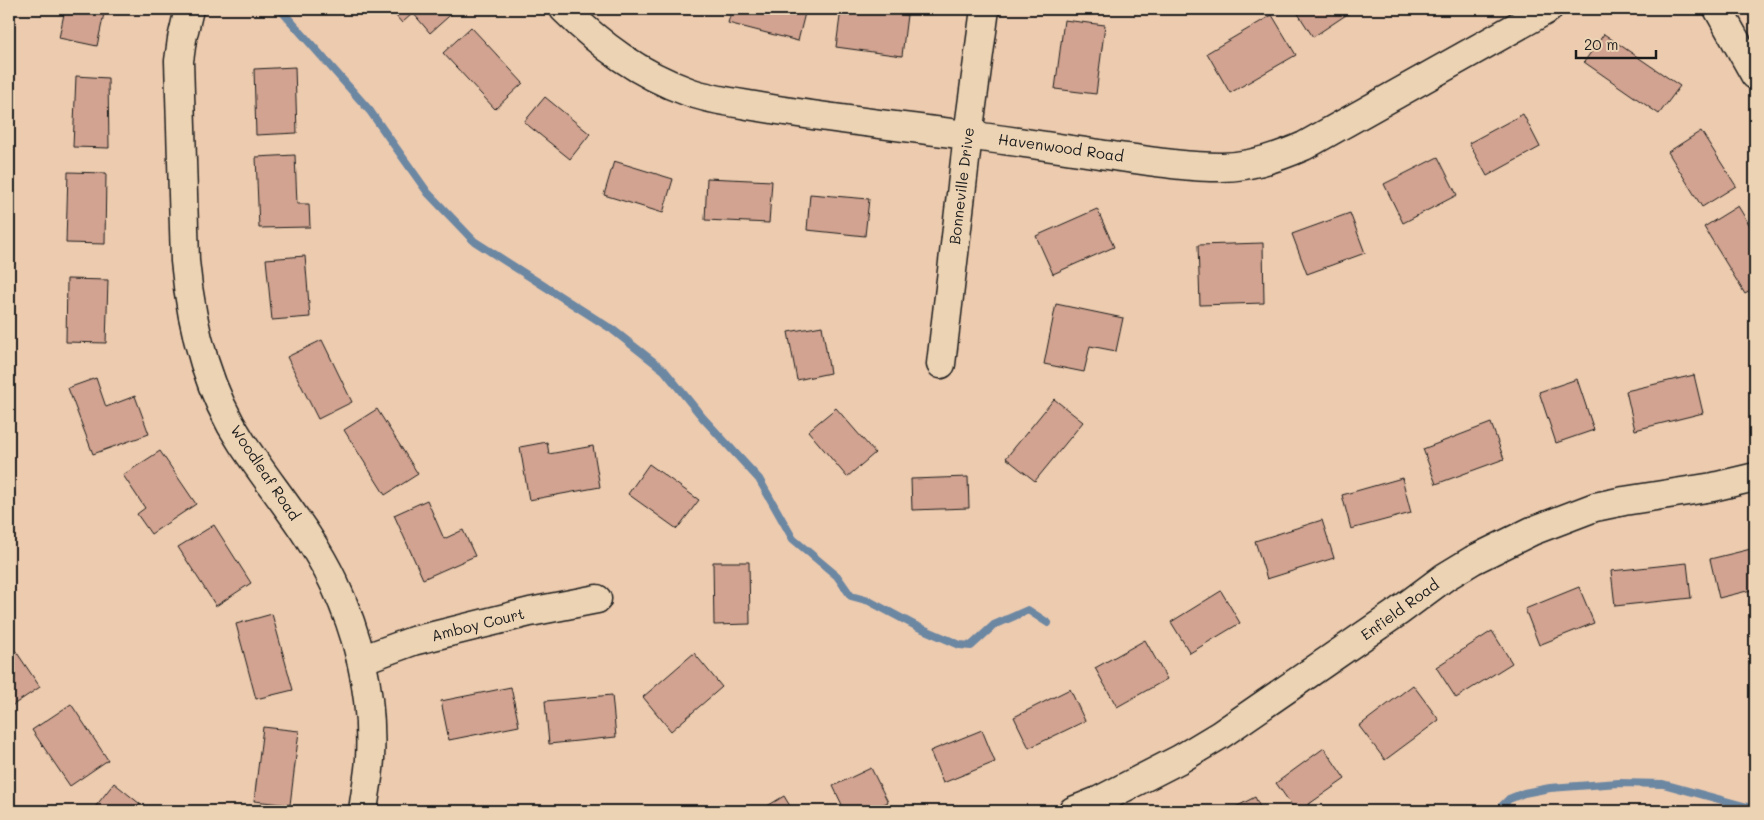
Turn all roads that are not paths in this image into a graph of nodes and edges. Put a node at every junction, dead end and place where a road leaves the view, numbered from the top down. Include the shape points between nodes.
1 (188, 9) edge
2 (564, 9) edge
3 (985, 9) edge
4 (1548, 9) edge
5 (1718, 9) edge
6 (1755, 75) edge
7 (968, 135) junction
8 (941, 364) dead end
9 (1755, 477) edge
10 (596, 599) dead end
11 (361, 660) junction
12 (363, 811) edge
13 (1073, 811) edge

1 - 11 street, Woodleaf Road via 179,61 185,261 198,342 216,394 241,442 302,527 334,583
2 - 7 street, Havenwood Road via 588,33 626,61 690,92 798,113
3 - 7 street, Bonneville Drive
4 - 7 street, Havenwood Road via 1304,146 1244,164 1223,167 1181,165
5 - 6 street
7 - 8 street, Bonneville Drive
9 - 13 street, Enfield Road via 1624,501 1532,530 1445,578 1220,735 1172,763
10 - 11 street, Amboy Court via 414,641
11 - 12 street, Woodleaf Road via 370,736

